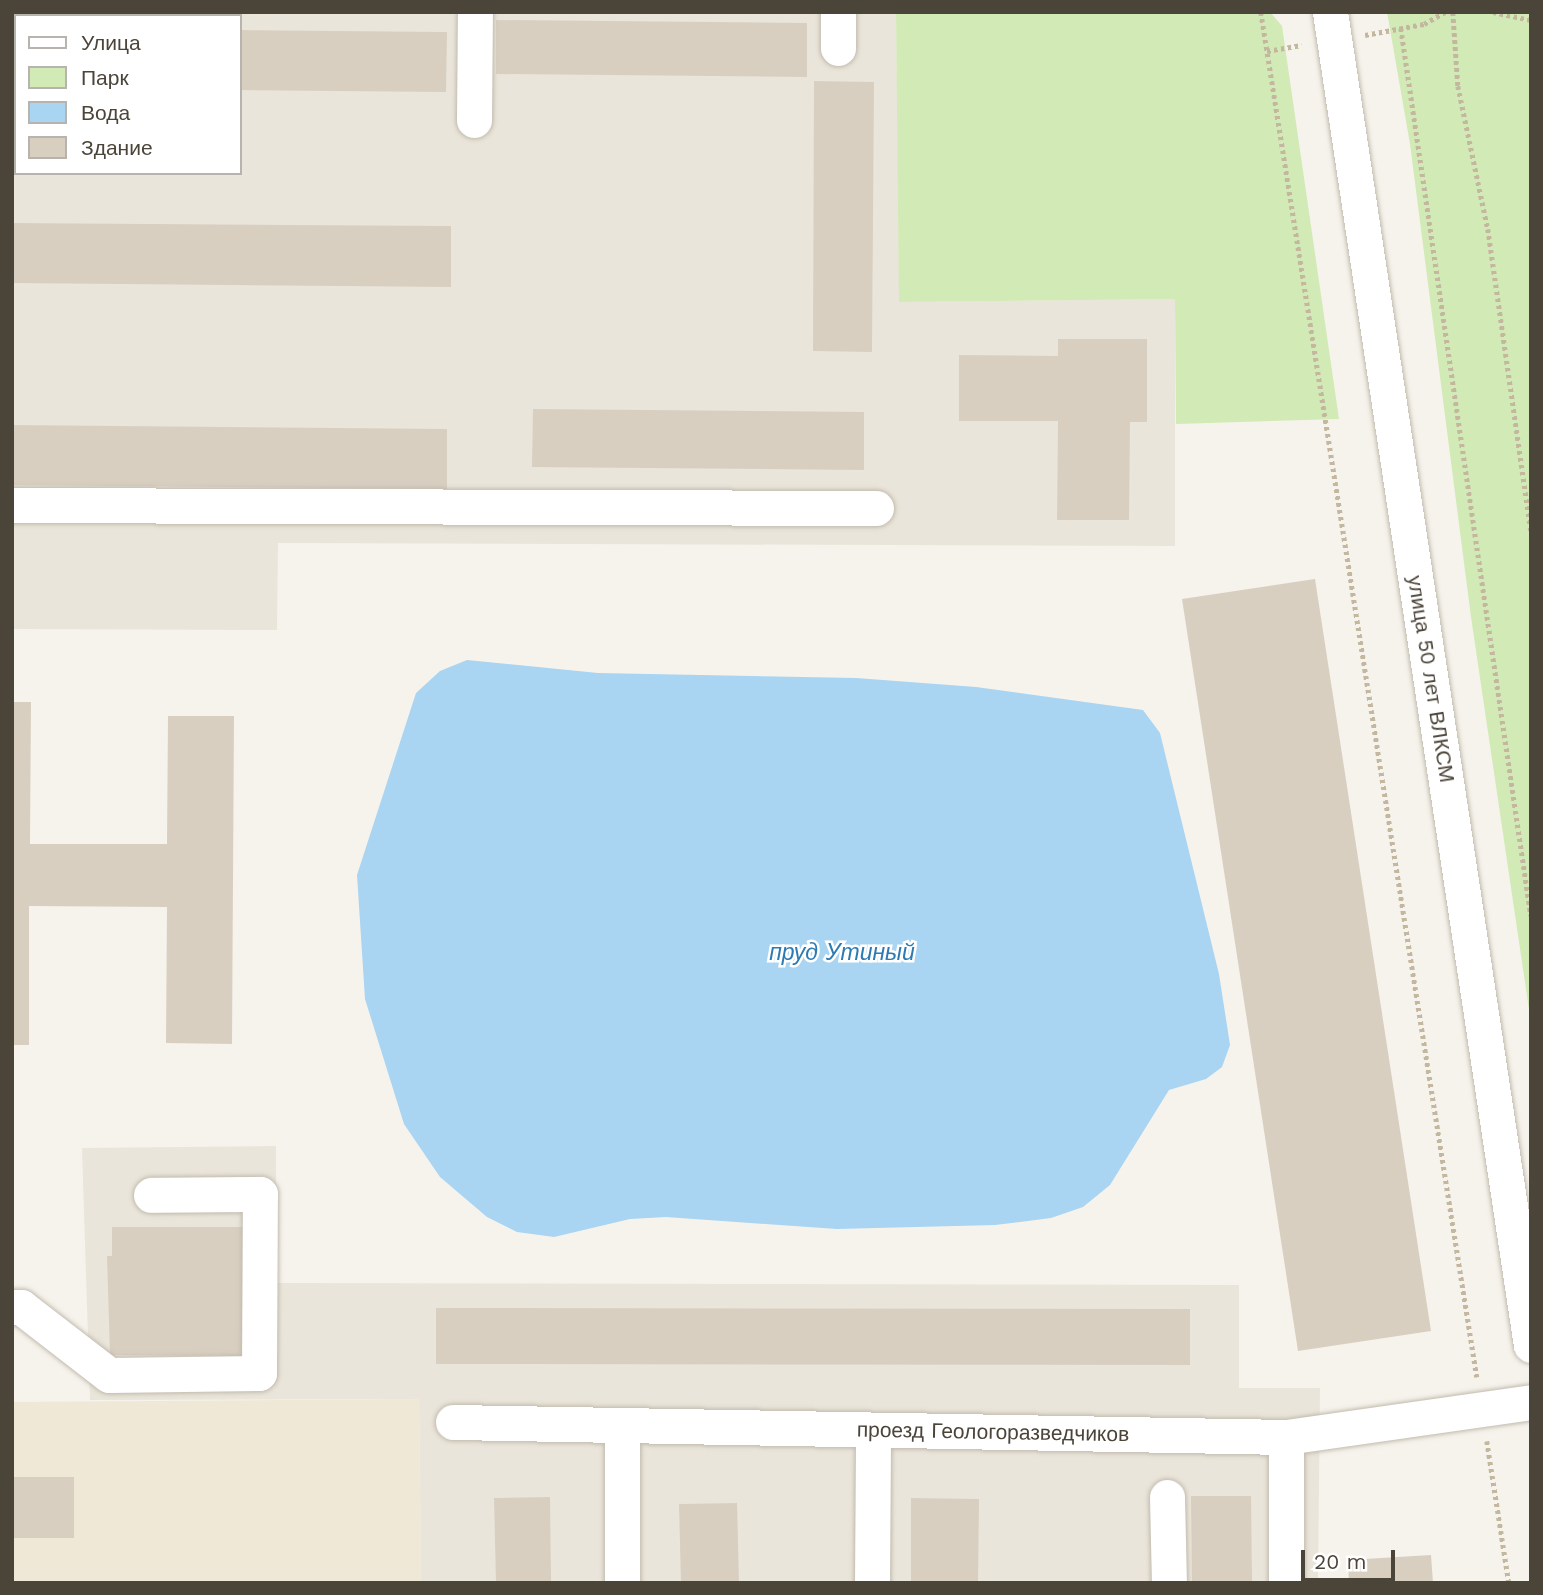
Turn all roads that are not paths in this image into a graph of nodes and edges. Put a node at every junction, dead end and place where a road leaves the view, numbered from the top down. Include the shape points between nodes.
1 (475, 12) edge
2 (838, 12) edge
3 (1330, 12) edge
4 (838, 48) dead end
5 (474, 120) dead end
6 (12, 505) edge
7 (876, 508) dead end
8 (151, 1195) dead end
9 (12, 1307) edge
10 (1531, 1345) edge
11 (1531, 1402) edge
12 (453, 1422) dead end
13 (622, 1424) junction
14 (873, 1430) junction
15 (1286, 1437) junction
16 (1167, 1497) dead end
17 (622, 1583) edge
18 (872, 1583) edge
19 (1169, 1583) edge
20 (1286, 1583) edge

1 - 5 street
2 - 4 street
3 - 10 street, улица 50 лет ВЛКСМ
6 - 7 street
8 - 9 street via 260,1194 259,1373 109,1375 21,1307
11 - 15 street, проезд Геологоразведчиков
12 - 13 street, проезд Геологоразведчиков
13 - 14 street, проезд Геологоразведчиков
13 - 17 street
14 - 15 street, проезд Геологоразведчиков
14 - 18 street
15 - 20 street
16 - 19 street

